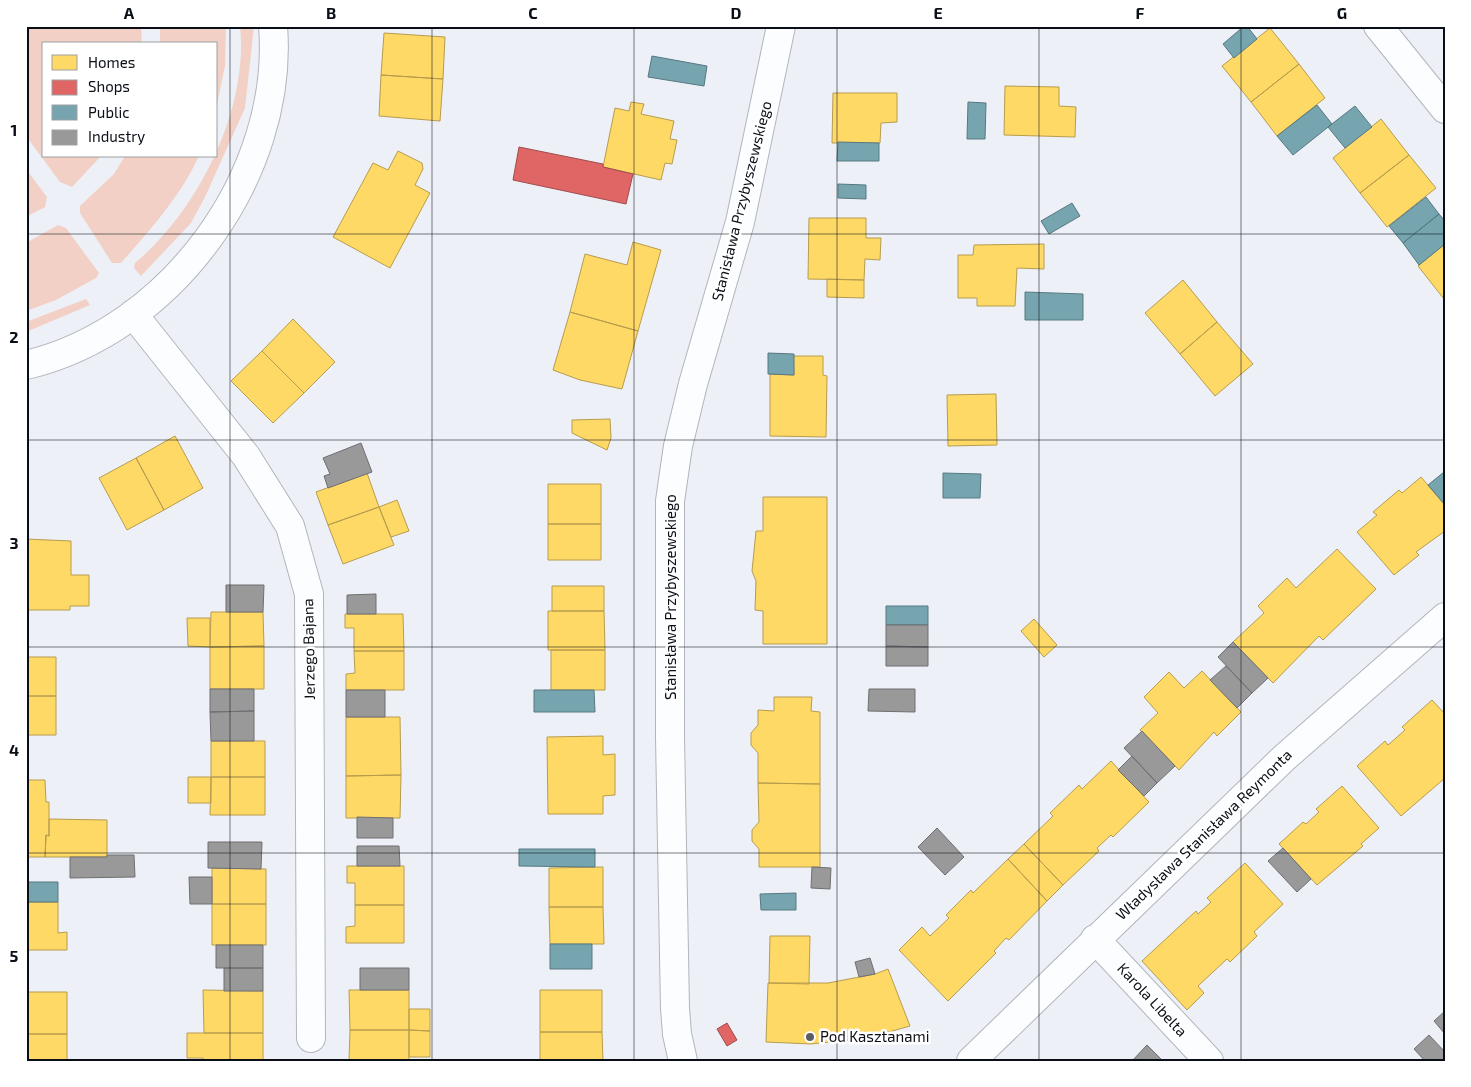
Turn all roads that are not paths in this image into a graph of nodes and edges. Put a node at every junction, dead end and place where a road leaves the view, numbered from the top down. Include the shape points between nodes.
1 (272, 26) edge
2 (781, 26) edge
3 (1378, 26) edge
4 (1445, 109) edge
5 (133, 314) junction
6 (26, 365) edge
7 (1445, 617) edge
8 (1095, 939) junction
9 (311, 1038) dead end
10 (683, 1061) edge
11 (971, 1061) edge
12 (1209, 1061) edge

1 - 5 street via 274,43 267,106 249,167 220,223 181,273
2 - 10 street, Stanisława Przybyszewskiego via 740,222 678,446 670,501 674,1008
3 - 4 street
5 - 6 street via 88,342
5 - 9 street, Jerzego Bajana via 246,456 290,526 309,594
7 - 8 street, Władysława Stanisława Reymonta via 1284,758
8 - 11 street, Władysława Stanisława Reymonta
8 - 12 street, Karola Libelta

